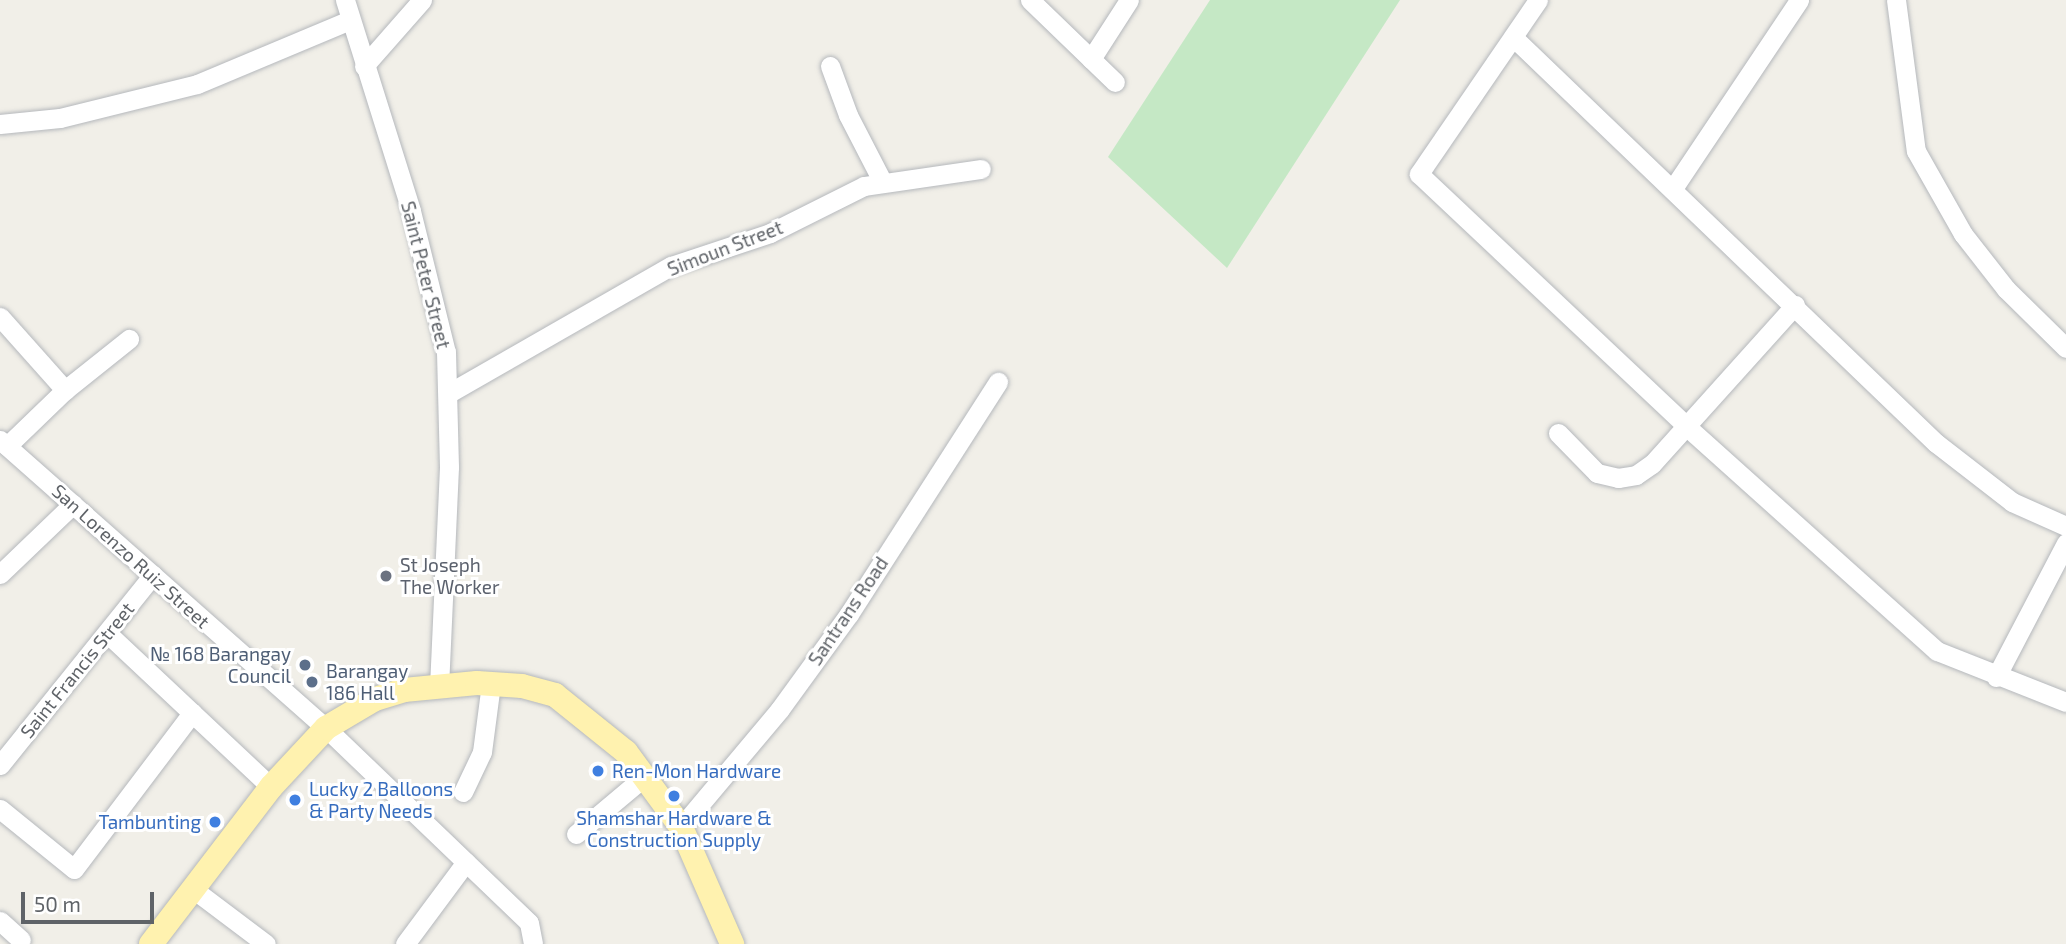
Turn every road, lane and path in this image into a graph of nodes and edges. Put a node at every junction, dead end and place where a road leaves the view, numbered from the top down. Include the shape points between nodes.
1 (345, 0) edge
2 (422, 0) edge
3 (1030, 0) edge
4 (1129, 0) edge
5 (1538, 0) edge
6 (1798, 0) edge
7 (1896, 0) edge
8 (350, 20) junction
9 (1513, 37) junction
10 (1091, 59) junction
11 (364, 66) junction
12 (830, 66) dead end
13 (1115, 82) dead end
14 (0, 124) edge
15 (981, 169) dead end
16 (882, 181) junction
17 (1674, 187) junction
18 (1795, 305) junction
19 (0, 317) edge
20 (129, 339) dead end
21 (2066, 348) edge
22 (998, 382) dead end
23 (65, 390) junction
24 (449, 393) junction
25 (1686, 426) junction
26 (1559, 433) dead end
27 (4, 443) edge
28 (73, 504) junction
29 (2066, 526) edge
30 (2066, 543) edge
31 (0, 574) edge
32 (153, 575) junction
33 (107, 633) junction
34 (1996, 677) junction
35 (491, 684) junction
36 (439, 686) junction
37 (2066, 702) edge
38 (192, 713) junction
39 (326, 728) junction
40 (0, 765) edge
41 (645, 776) junction
42 (271, 787) junction
43 (463, 792) dead end
44 (0, 809) edge
45 (681, 827) junction
46 (576, 834) dead end
47 (466, 862) junction
48 (193, 889) junction
49 (0, 921) edge
50 (21, 940) dead end
51 (151, 944) edge
52 (266, 944) edge
53 (405, 944) edge
54 (533, 944) edge
55 (732, 944) edge

1 - 8 street, Saint Peter Street
2 - 11 street
3 - 10 street
4 - 10 street
5 - 9 street
6 - 17 street
7 - 21 street via 1916,151 1963,234 2006,289
8 - 11 street, Saint Peter Street
8 - 14 street via 197,84 60,118
9 - 17 street
9 - 25 street via 1419,174
10 - 13 street
11 - 24 street, Saint Peter Street via 436,299
12 - 16 street via 848,115
15 - 16 street, Simoun Street
16 - 24 street, Simoun Street via 846,193 770,233 671,266
17 - 18 street
18 - 25 street
18 - 29 street via 1970,472 2012,502
19 - 23 street
20 - 23 street
22 - 45 street, Santrans Road via 849,614 780,709
23 - 27 street
24 - 36 street, Saint Peter Street
25 - 26 street via 1652,464 1636,475 1618,478 1587,467
25 - 34 street via 1937,651
27 - 28 street, San Lorenzo Ruiz Street
28 - 31 street
28 - 32 street, San Lorenzo Ruiz Street
30 - 34 street
32 - 33 street, Saint Francis Street
32 - 39 street, San Lorenzo Ruiz Street
33 - 38 street
33 - 40 street, Saint Francis Street
34 - 37 street
35 - 36 main road
35 - 41 main road via 555,695 590,719
35 - 43 street via 482,752
36 - 39 main road via 375,699
38 - 42 street
38 - 44 street via 74,869
39 - 42 main road
39 - 47 street, San Lorenzo Ruiz Street
41 - 45 main road
41 - 46 street
42 - 48 main road
45 - 55 main road
47 - 53 street
47 - 54 street, San Lorenzo Ruiz Street via 529,923
48 - 51 main road
48 - 52 street
49 - 50 street

